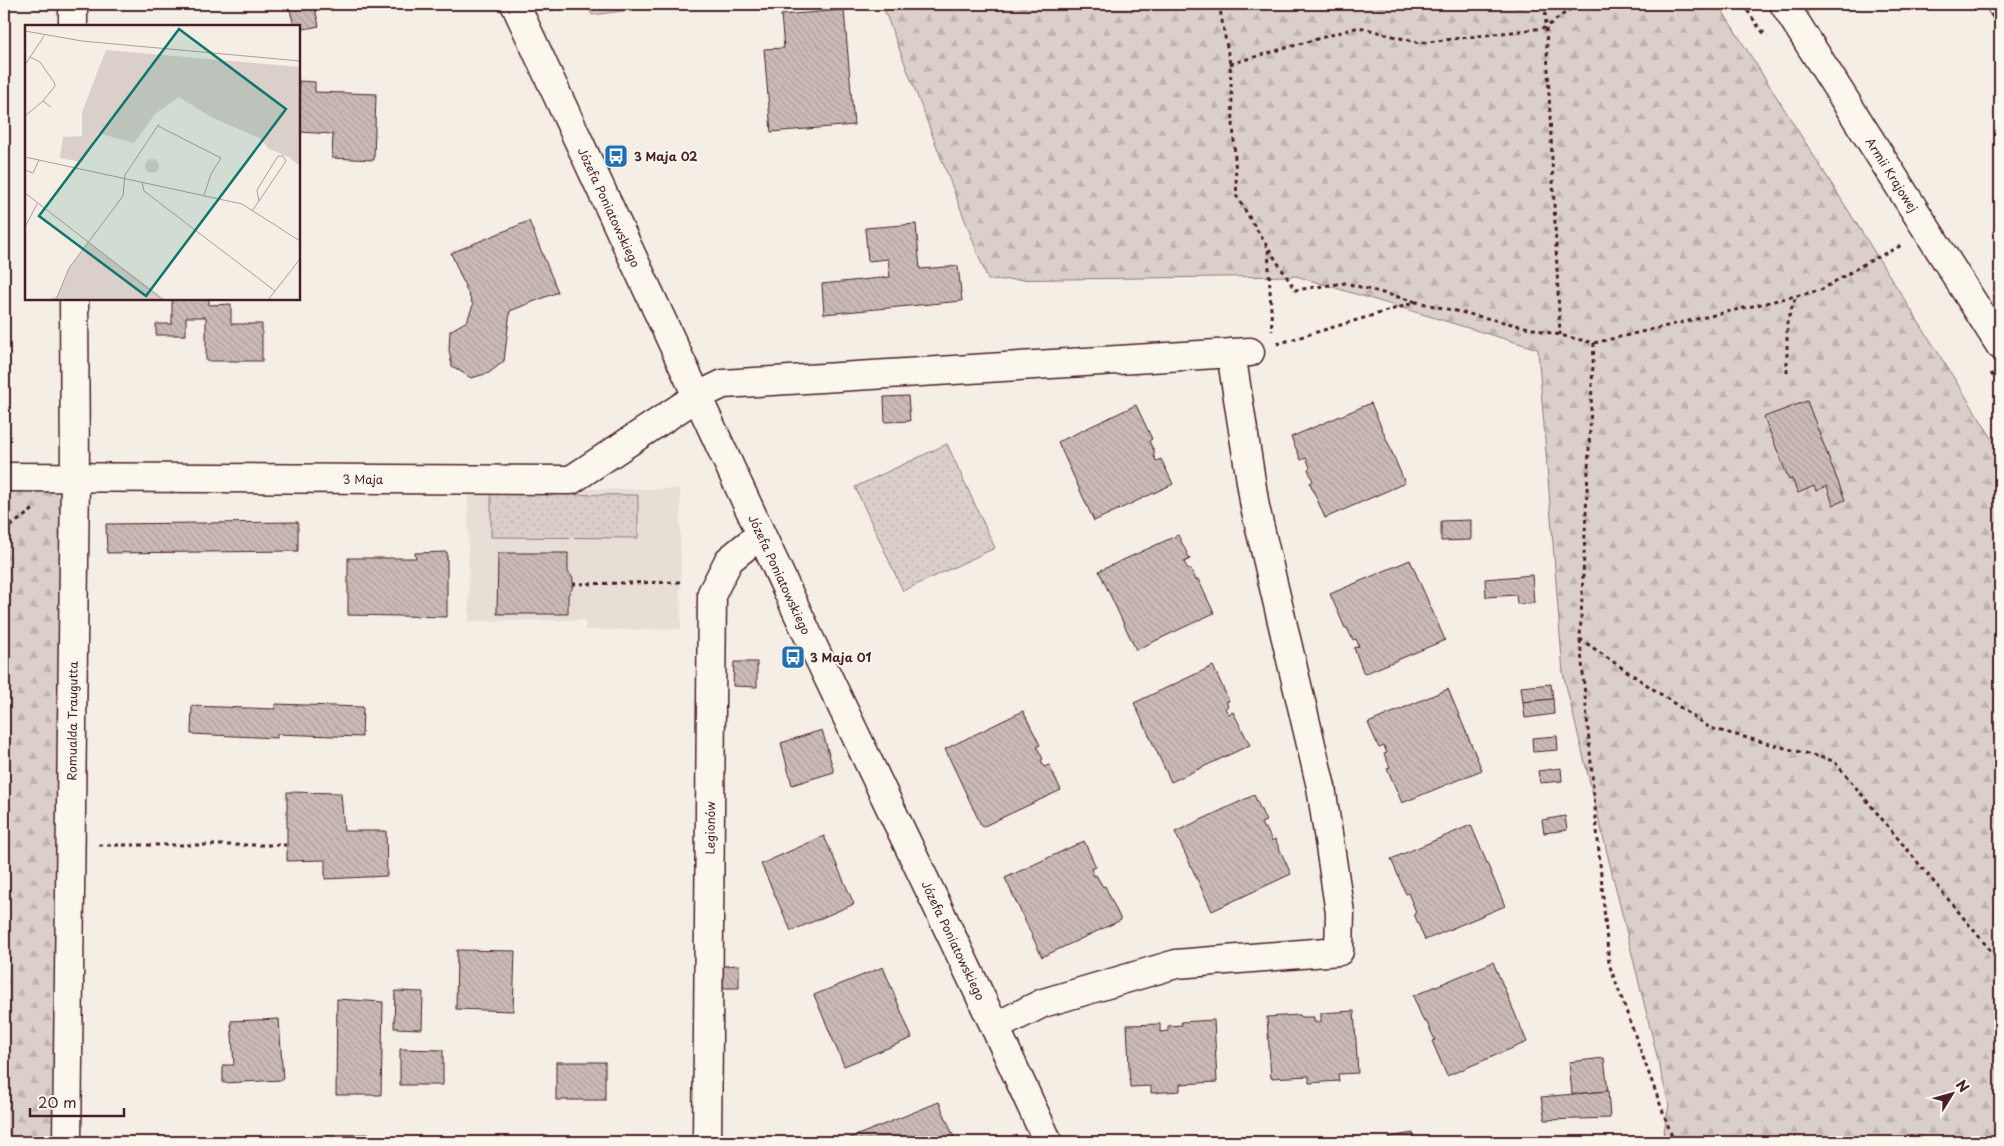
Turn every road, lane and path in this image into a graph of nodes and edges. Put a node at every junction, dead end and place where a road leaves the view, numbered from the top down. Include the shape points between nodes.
1 (73, 4) edge
2 (515, 4) edge
3 (631, 4) edge
4 (1219, 4) edge
5 (1545, 4) edge
6 (1577, 4) edge
7 (1784, 4) edge
8 (550, 9) dead end
9 (73, 25) edge
10 (1545, 28) junction
11 (1230, 64) junction
12 (1929, 232) junction
13 (1268, 248) junction
14 (1796, 296) junction
15 (74, 300) edge
16 (1417, 302) junction
17 (1560, 335) junction
18 (1594, 343) junction
19 (2000, 345) edge
20 (1251, 350) junction
21 (1787, 372) dead end
22 (698, 396) junction
23 (4, 477) edge
24 (75, 477) junction
25 (761, 534) junction
26 (681, 582) dead end
27 (572, 584) dead end
28 (1580, 640) junction
29 (70, 845) junction
30 (286, 845) dead end
31 (2000, 962) edge
32 (995, 1027) junction
33 (67, 1142) edge
34 (707, 1142) edge
35 (1048, 1142) edge
36 (1674, 1142) edge

1 - 9 street
2 - 22 street, Józefa Poniatowskiego
3 - 8 path
4 - 11 path
5 - 10 path
6 - 10 path
7 - 12 street, Armii Krajowej
10 - 11 path via 1419,43 1359,27
10 - 17 path
11 - 13 path via 1237,197
12 - 14 path via 1864,264 1821,290
12 - 19 street, Armii Krajowej
13 - 16 path via 1295,290 1345,283
13 - 20 path
14 - 18 path
14 - 21 path via 1787,322
15 - 24 street, Romualda Traugutta
16 - 17 path
16 - 20 path
17 - 18 path
18 - 28 path
20 - 22 street, 3 Maja via 724,384
20 - 32 street via 1255,507 1321,787 1340,913 1339,952 1176,964 1042,1003
22 - 24 street, 3 Maja via 571,480
22 - 25 street, Józefa Poniatowskiego
23 - 24 street, 3 Maja
24 - 29 street, Romualda Traugutta
25 - 32 street, Józefa Poniatowskiego
25 - 34 street, Legionów via 729,560 712,593
26 - 27 path
28 - 31 path via 1710,728 1834,761
28 - 36 path via 1609,964
29 - 30 path
29 - 33 street, Romualda Traugutta
32 - 35 street, Józefa Poniatowskiego

